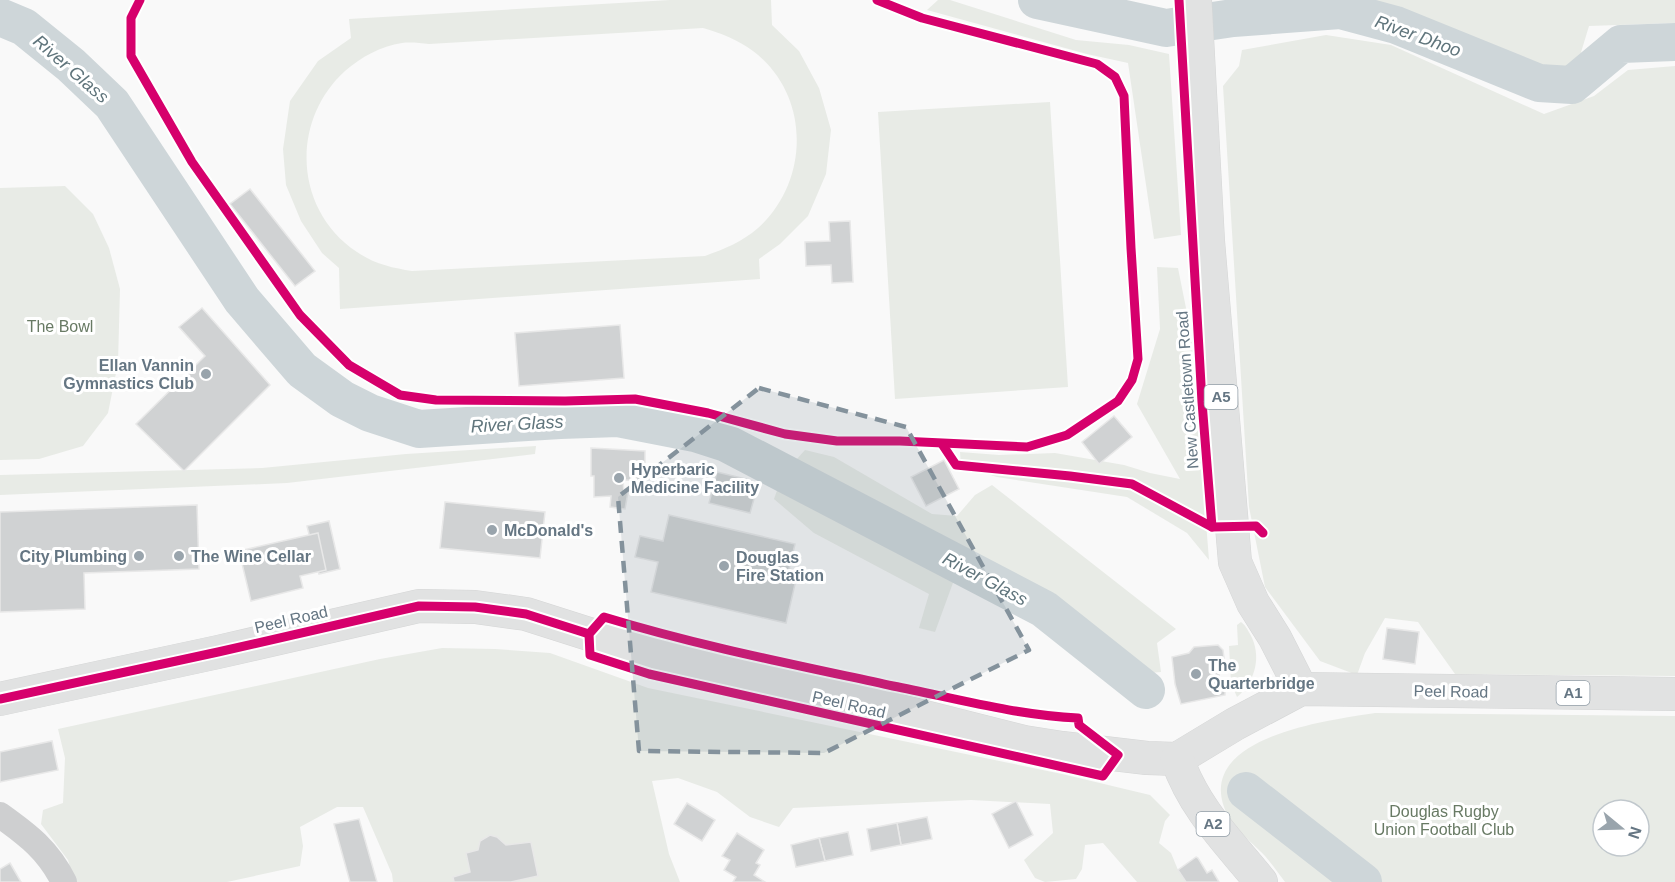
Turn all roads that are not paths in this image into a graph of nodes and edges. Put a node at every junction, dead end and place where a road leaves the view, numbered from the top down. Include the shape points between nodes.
1 (1195, 0) edge
2 (1301, 689) junction
3 (1675, 694) edge
4 (0, 699) edge
5 (1182, 755) junction
6 (0, 815) edge
7 (64, 882) edge
8 (1261, 882) edge

1 - 2 highway, New Castletown Road / A5 via 1208,241 1236,562 1253,603
2 - 3 highway, Peel Road / A1
2 - 5 highway, Peel Road / A1
4 - 5 highway, Peel Road via 419,606 475,607 526,614 658,656 1023,742 1138,757
5 - 8 highway, A2 via 1183,777 1201,808
6 - 7 street via 37,844 54,862

